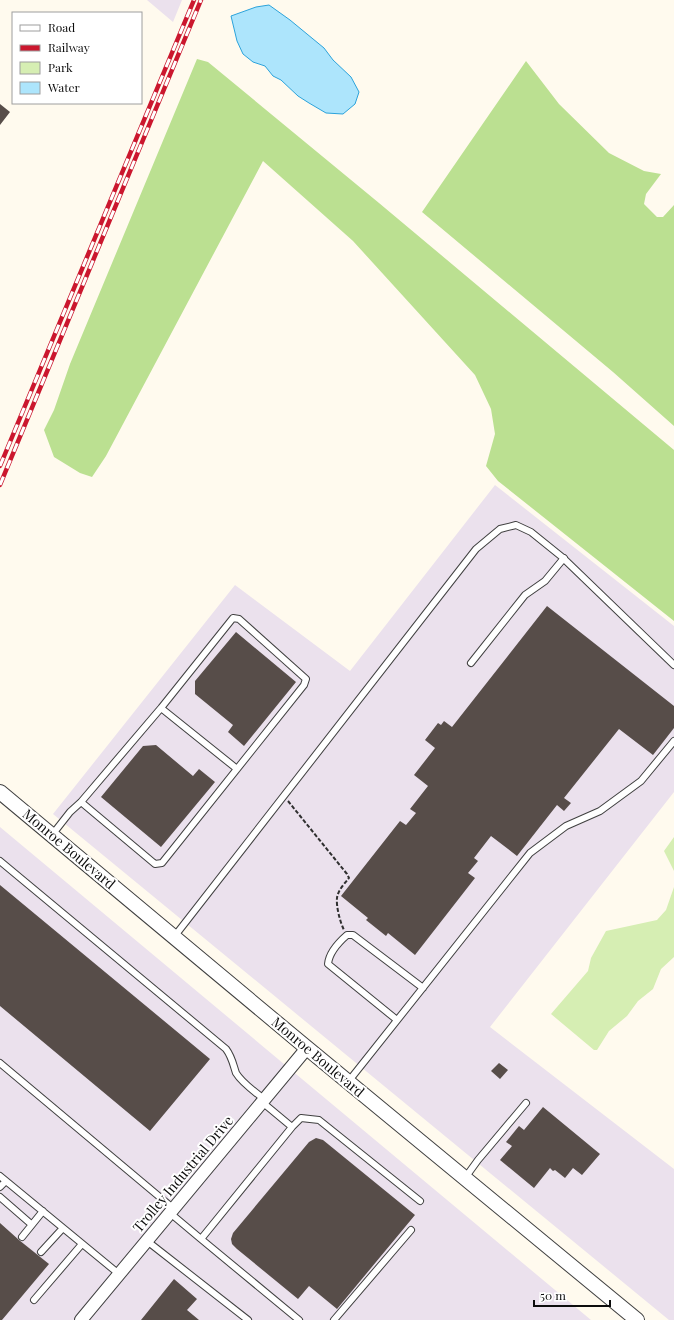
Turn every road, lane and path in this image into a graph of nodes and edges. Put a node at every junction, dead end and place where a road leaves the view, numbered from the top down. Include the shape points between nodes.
1 (564, 558) junction
2 (471, 663) dead end
3 (674, 665) edge
4 (161, 708) junction
5 (674, 740) edge
6 (237, 769) junction
7 (0, 792) edge
8 (283, 796) junction
9 (81, 802) junction
10 (52, 835) junction
11 (0, 861) edge
12 (347, 935) junction
13 (174, 937) junction
14 (423, 988) junction
15 (397, 1020) junction
16 (307, 1048) junction
17 (0, 1063) edge
18 (348, 1082) junction
19 (263, 1101) junction
20 (526, 1103) dead end
21 (292, 1127) junction
22 (0, 1176) edge
23 (465, 1178) junction
24 (6, 1181) junction
25 (0, 1187) edge
26 (0, 1197) edge
27 (420, 1201) dead end
28 (43, 1211) junction
29 (172, 1211) junction
30 (31, 1224) junction
31 (63, 1228) junction
32 (411, 1230) dead end
33 (22, 1237) dead end
34 (201, 1239) junction
35 (147, 1241) junction
36 (82, 1244) junction
37 (41, 1252) dead end
38 (119, 1274) junction
39 (34, 1300) dead end
40 (81, 1320) edge
41 (248, 1320) edge
42 (299, 1320) edge
43 (334, 1320) edge
44 (637, 1320) edge

1 - 2 lane via 545,581 525,595
1 - 3 lane
1 - 8 lane via 531,532 516,525 500,530 476,549
4 - 6 lane
4 - 6 lane via 233,618 239,619 306,678 304,685
4 - 9 lane
5 - 14 lane via 641,781 600,811 566,826 530,853
6 - 9 lane via 162,863 155,864
7 - 10 street, Monroe Boulevard
8 - 12 path via 349,878 337,897 340,923
8 - 13 lane
9 - 10 lane
10 - 13 street, Monroe Boulevard
11 - 19 lane via 226,1049 237,1073
12 - 14 lane via 353,935
12 - 15 lane via 329,958 328,964
13 - 16 street, Monroe Boulevard
14 - 15 lane
15 - 18 lane
16 - 18 street, Monroe Boulevard
16 - 19 street, Trolley Industrial Drive
17 - 29 lane
18 - 23 street, Monroe Boulevard
19 - 21 lane
19 - 29 street, Trolley Industrial Drive
20 - 23 lane
21 - 27 lane via 301,1118 319,1120
21 - 34 lane
22 - 24 lane
23 - 44 street, Monroe Boulevard
24 - 25 lane
24 - 28 lane
26 - 30 lane
28 - 30 lane
28 - 31 lane
29 - 34 lane
29 - 35 street, Trolley Industrial Drive
30 - 33 lane
31 - 36 lane
31 - 37 lane
32 - 43 lane
34 - 42 lane
35 - 38 street, Trolley Industrial Drive
35 - 41 lane
36 - 38 lane
36 - 39 lane
38 - 40 street, Trolley Industrial Drive

